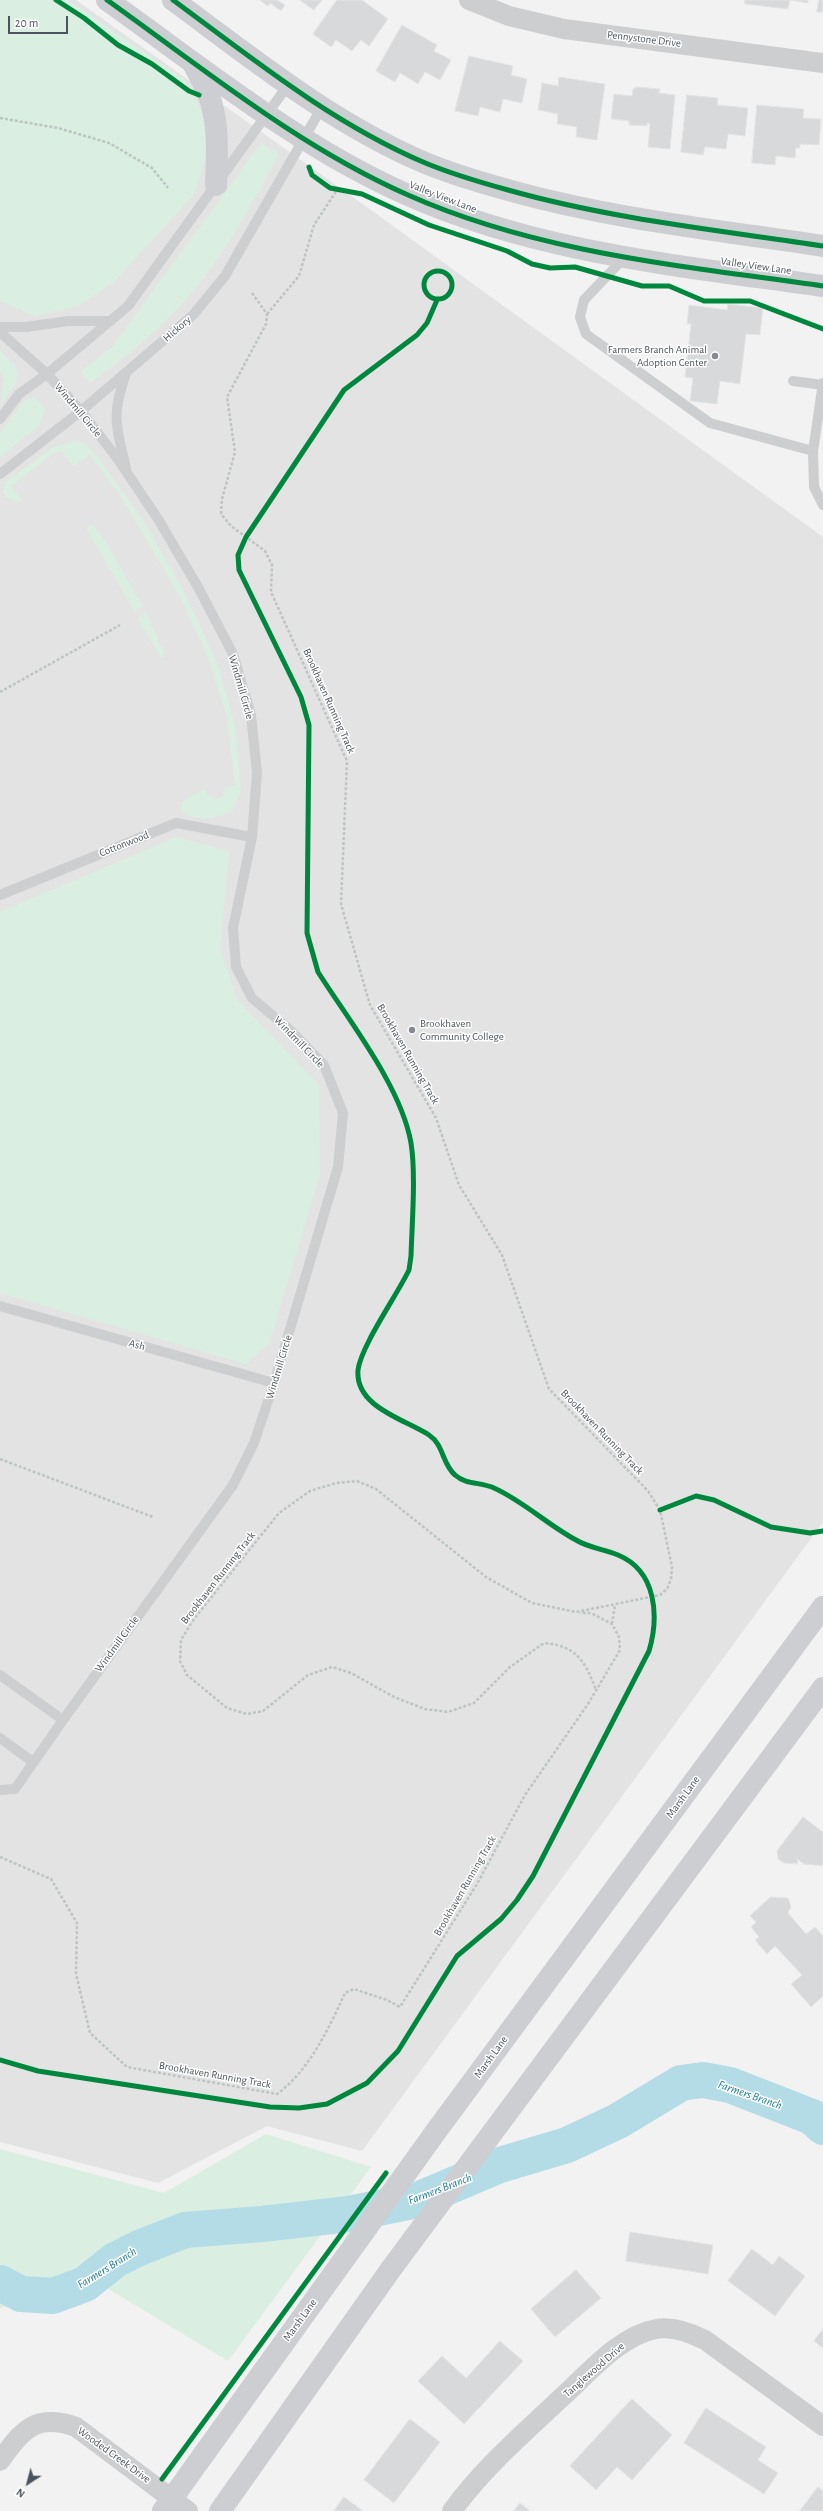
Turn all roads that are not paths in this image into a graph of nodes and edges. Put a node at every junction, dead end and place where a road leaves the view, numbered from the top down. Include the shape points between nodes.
1 (107, 0) edge
2 (173, 0) edge
3 (469, 0) edge
4 (192, 62) junction
5 (823, 63) edge
6 (288, 85) junction
7 (322, 106) junction
8 (266, 114) junction
9 (303, 138) junction
10 (216, 184) junction
11 (823, 246) edge
12 (625, 257) junction
13 (823, 286) edge
14 (111, 321) junction
15 (0, 327) edge
16 (0, 332) edge
17 (127, 372) junction
18 (47, 374) junction
19 (793, 381) dead end
20 (823, 384) edge
21 (81, 411) junction
22 (0, 419) edge
23 (813, 451) junction
24 (0, 474) edge
25 (128, 474) junction
26 (823, 505) edge
27 (252, 837) junction
28 (0, 895) edge
29 (0, 1306) edge
30 (274, 1383) junction
31 (823, 1607) edge
32 (0, 1675) edge
33 (823, 1688) edge
34 (63, 1720) junction
35 (0, 1738) edge
36 (33, 1762) junction
37 (0, 1790) edge
38 (823, 2426) edge
39 (0, 2461) edge
40 (174, 2507) edge
41 (220, 2511) edge
42 (452, 2511) edge

1 - 4 main road, Valley View Lane
2 - 6 main road
3 - 5 street, Pennystone Drive via 509,16 564,29
4 - 8 main road, Valley View Lane
4 - 10 main road via 211,101 218,146
6 - 7 main road
6 - 8 lane
7 - 9 lane, Hickory
7 - 11 main road via 361,131 422,162 453,174 535,197 603,213
8 - 9 main road, Valley View Lane
8 - 10 lane
9 - 12 main road, Valley View Lane via 407,195 460,216 578,248
9 - 17 lane, Hickory via 225,276 193,315
10 - 14 lane via 128,306
12 - 13 main road, Valley View Lane
12 - 23 lane via 584,300 580,317 586,334 710,423
14 - 15 lane via 68,321 26,327
14 - 18 lane
16 - 18 lane, Windmill Circle
17 - 21 lane, Hickory
17 - 25 lane via 117,398 115,421
18 - 21 lane, Windmill Circle
18 - 22 lane via 19,394
19 - 20 lane
20 - 23 lane
21 - 24 lane, Hickory
21 - 25 lane, Windmill Circle
23 - 26 lane via 814,487
25 - 27 lane, Windmill Circle via 162,525 233,654 251,715 257,773
27 - 28 lane, Cottonwood via 176,823
27 - 30 lane, Windmill Circle via 232,928 236,967 252,998 290,1030 324,1065 343,1113 338,1167
29 - 30 lane, Ash
30 - 34 lane, Windmill Circle via 254,1443 233,1485
31 - 40 main road, Marsh Lane via 342,2262
32 - 34 lane
33 - 41 main road via 392,2269
34 - 36 lane, Windmill Circle
35 - 36 lane
36 - 37 lane, Windmill Circle via 15,1788
38 - 42 street, Tanglewood Drive via 706,2340 688,2331 656,2329 630,2339 605,2358 490,2464
39 - 40 street, Wooded Creek Drive via 22,2433 40,2422 58,2420 76,2427

